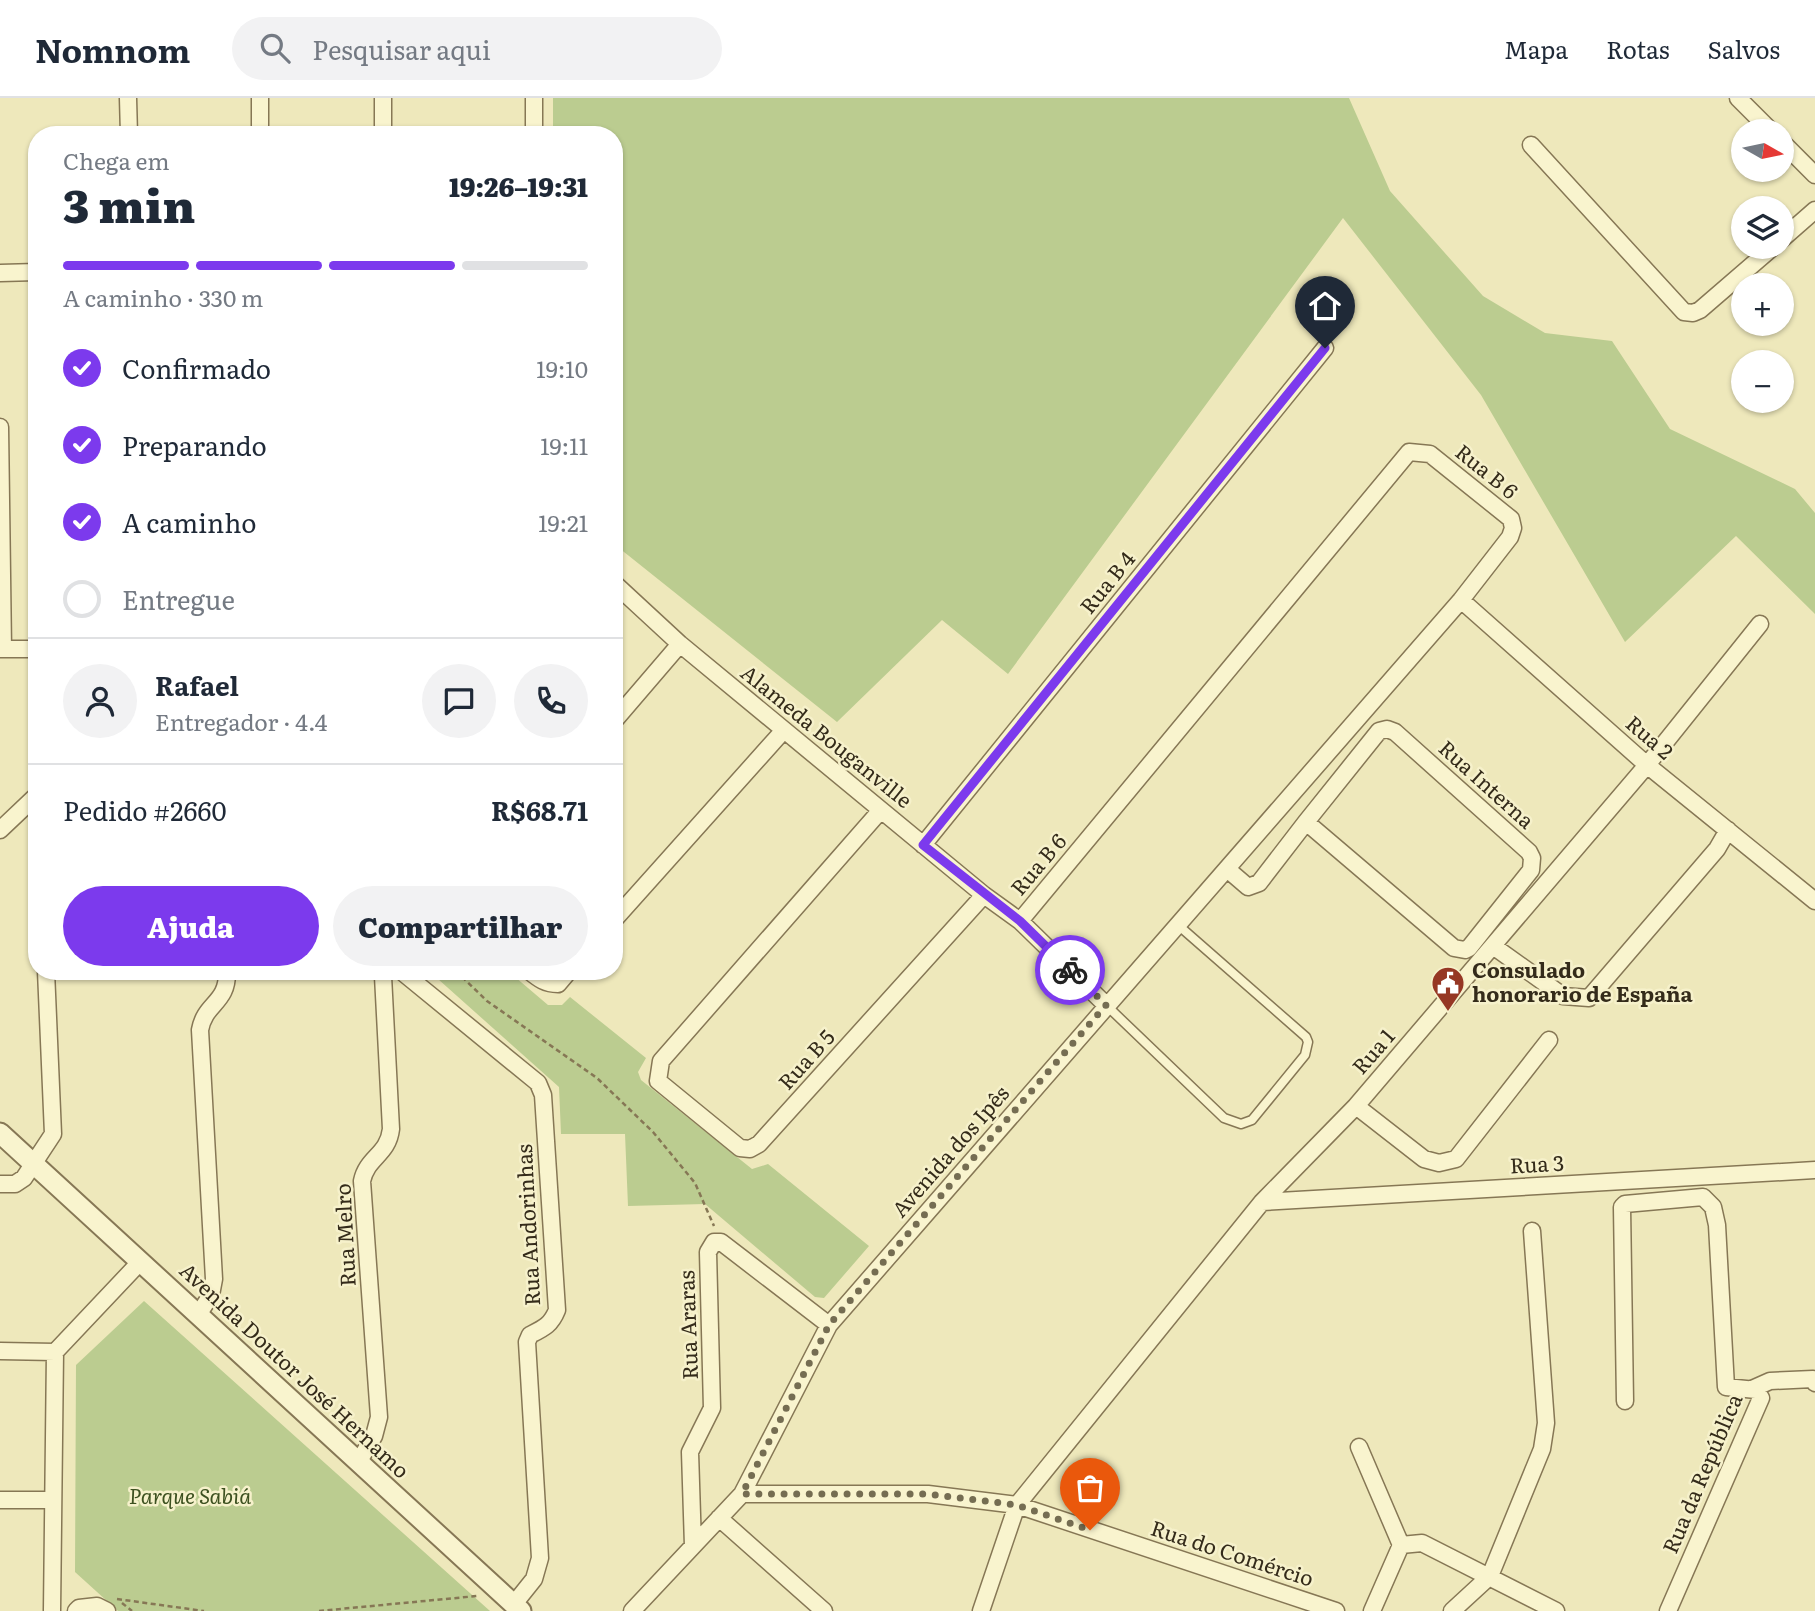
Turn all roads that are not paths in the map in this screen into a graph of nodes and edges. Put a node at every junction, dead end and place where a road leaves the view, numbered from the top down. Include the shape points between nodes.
1 (128, 98) edge
2 (260, 98) edge
3 (383, 98) edge
4 (534, 98) edge
5 (1738, 98) edge
6 (1759, 119) edge
7 (129, 126) edge
8 (260, 126) edge
9 (383, 126) edge
10 (534, 126) edge
11 (1531, 145) dead end
12 (1794, 154) edge
13 (1815, 175) edge
14 (1815, 210) edge
15 (1794, 228) edge
16 (1759, 259) edge
17 (0, 272) edge
18 (28, 272) edge
19 (1325, 348) dead end
20 (0, 427) edge
21 (623, 591) edge
22 (1461, 600) junction
23 (1760, 624) dead end
24 (680, 644) junction
25 (1, 649) edge
26 (28, 649) edge
27 (623, 710) edge
28 (784, 730) junction
29 (1647, 765) junction
30 (28, 804) edge
31 (881, 810) junction
32 (1306, 822) junction
33 (0, 830) edge
34 (1728, 830) junction
35 (923, 845) junction
36 (1227, 869) junction
37 (984, 895) junction
38 (1815, 901) edge
39 (623, 910) edge
40 (1020, 921) junction
41 (1178, 926) junction
42 (1493, 946) junction
43 (46, 980) edge
44 (226, 980) edge
45 (383, 980) edge
46 (412, 980) edge
47 (541, 980) edge
48 (561, 980) edge
49 (1106, 1005) junction
50 (1549, 1040) dead end
51 (1356, 1106) junction
52 (0, 1133) edge
53 (34, 1165) junction
54 (1815, 1170) edge
55 (0, 1184) edge
56 (1262, 1202) junction
57 (1532, 1231) dead end
58 (141, 1261) junction
59 (198, 1315) junction
60 (829, 1325) junction
61 (0, 1351) edge
62 (55, 1352) junction
63 (1815, 1383) edge
64 (1752, 1389) junction
65 (1625, 1401) dead end
66 (1359, 1447) dead end
67 (359, 1461) junction
68 (742, 1494) junction
69 (0, 1500) edge
70 (53, 1500) junction
71 (1017, 1505) junction
72 (719, 1518) junction
73 (1401, 1545) junction
74 (693, 1546) junction
75 (1490, 1576) junction
76 (512, 1603) edge
77 (107, 1605) edge
78 (52, 1611) edge
79 (76, 1611) edge
80 (632, 1611) edge
81 (824, 1611) edge
82 (981, 1611) edge
83 (1336, 1611) edge
84 (1372, 1611) edge
85 (1452, 1611) edge
86 (1556, 1611) edge
87 (1668, 1611) edge

1 - 7 street
2 - 8 street
3 - 9 street
4 - 10 street
5 - 6 street
11 - 16 street via 1684,312 1700,310
12 - 13 street
14 - 15 street
17 - 18 street
19 - 35 street, Rua B 4
20 - 25 street
21 - 24 street, Alameda Bouganville
22 - 29 street, Rua 2
22 - 36 street, Rua B 6
22 - 40 street, Rua B 6 via 1510,537 1511,519 1430,454 1409,452
23 - 29 street, Rua 1
24 - 27 street
24 - 28 street, Alameda Bouganville
25 - 26 street
28 - 31 street, Alameda Bouganville
28 - 39 street
29 - 34 street, Rua 2
29 - 42 street, Rua 1
30 - 33 street
31 - 35 street, Alameda Bouganville
31 - 37 street, Rua B 5 via 660,1060 657,1081 740,1148 759,1144
32 - 32 street, Rua Interna via 1459,950 1469,948 1533,864 1529,852 1390,730 1380,731
32 - 36 street, Rua Interna via 1254,887 1246,886
34 - 38 street, Rua 2
34 - 42 street via 1717,849 1589,998 1563,996
35 - 37 street, Alameda Bouganville
36 - 41 street, Rua B 6
37 - 40 street, Alameda Bouganville
40 - 49 street, Alameda Bouganville
41 - 49 street, Rua B 6
41 - 49 lane via 1308,1042 1306,1055 1252,1120 1241,1124 1224,1118
42 - 51 street, Rua 1
43 - 53 street via 53,1133
44 - 59 street via 220,999 205,1012 200,1030 214,1279 211,1295
45 - 67 street, Rua Melro via 391,1129 385,1149 367,1165 362,1181 379,1417
46 - 76 street, Rua Andorinhas via 538,1083 543,1095 556,1310 553,1321 530,1335 527,1342 540,1558 534,1579
47 - 48 street via 551,984
49 - 60 street, Avenida dos Ipês
50 - 51 street via 1456,1158 1439,1163 1424,1159
51 - 56 street, Rua 1
52 - 53 street, Avenida Doutor José Hernamo
53 - 55 street via 15,1184
53 - 58 street, Avenida Doutor José Hernamo
54 - 56 street, Rua 3
56 - 71 street, Rua 1
57 - 75 street via 1546,1423 1542,1449
58 - 59 street, Avenida Doutor José Hernamo
58 - 62 street
59 - 67 street, Avenida Doutor José Hernamo
60 - 68 street, Avenida dos Ipês
60 - 74 street, Rua Araras via 721,1242 714,1242 708,1252 712,1408 690,1452
61 - 62 street
62 - 70 street
63 - 64 street via 1813,1379 1770,1381
64 - 65 street, Rua da República via 1726,1387 1715,1211 1703,1197 1625,1204 1621,1212
64 - 87 street, Rua da República via 1761,1398
66 - 73 street
67 - 76 street, Avenida Doutor José Hernamo
68 - 71 street, Rua do Comércio via 928,1494
68 - 72 street, Avenida dos Ipês
69 - 70 street
70 - 78 street
71 - 82 street
71 - 83 street, Rua do Comércio
72 - 74 street, Avenida dos Ipês
72 - 81 street
73 - 75 street via 1422,1543
73 - 84 street
74 - 80 street, Avenida dos Ipês
75 - 85 street
75 - 86 street
77 - 79 street

